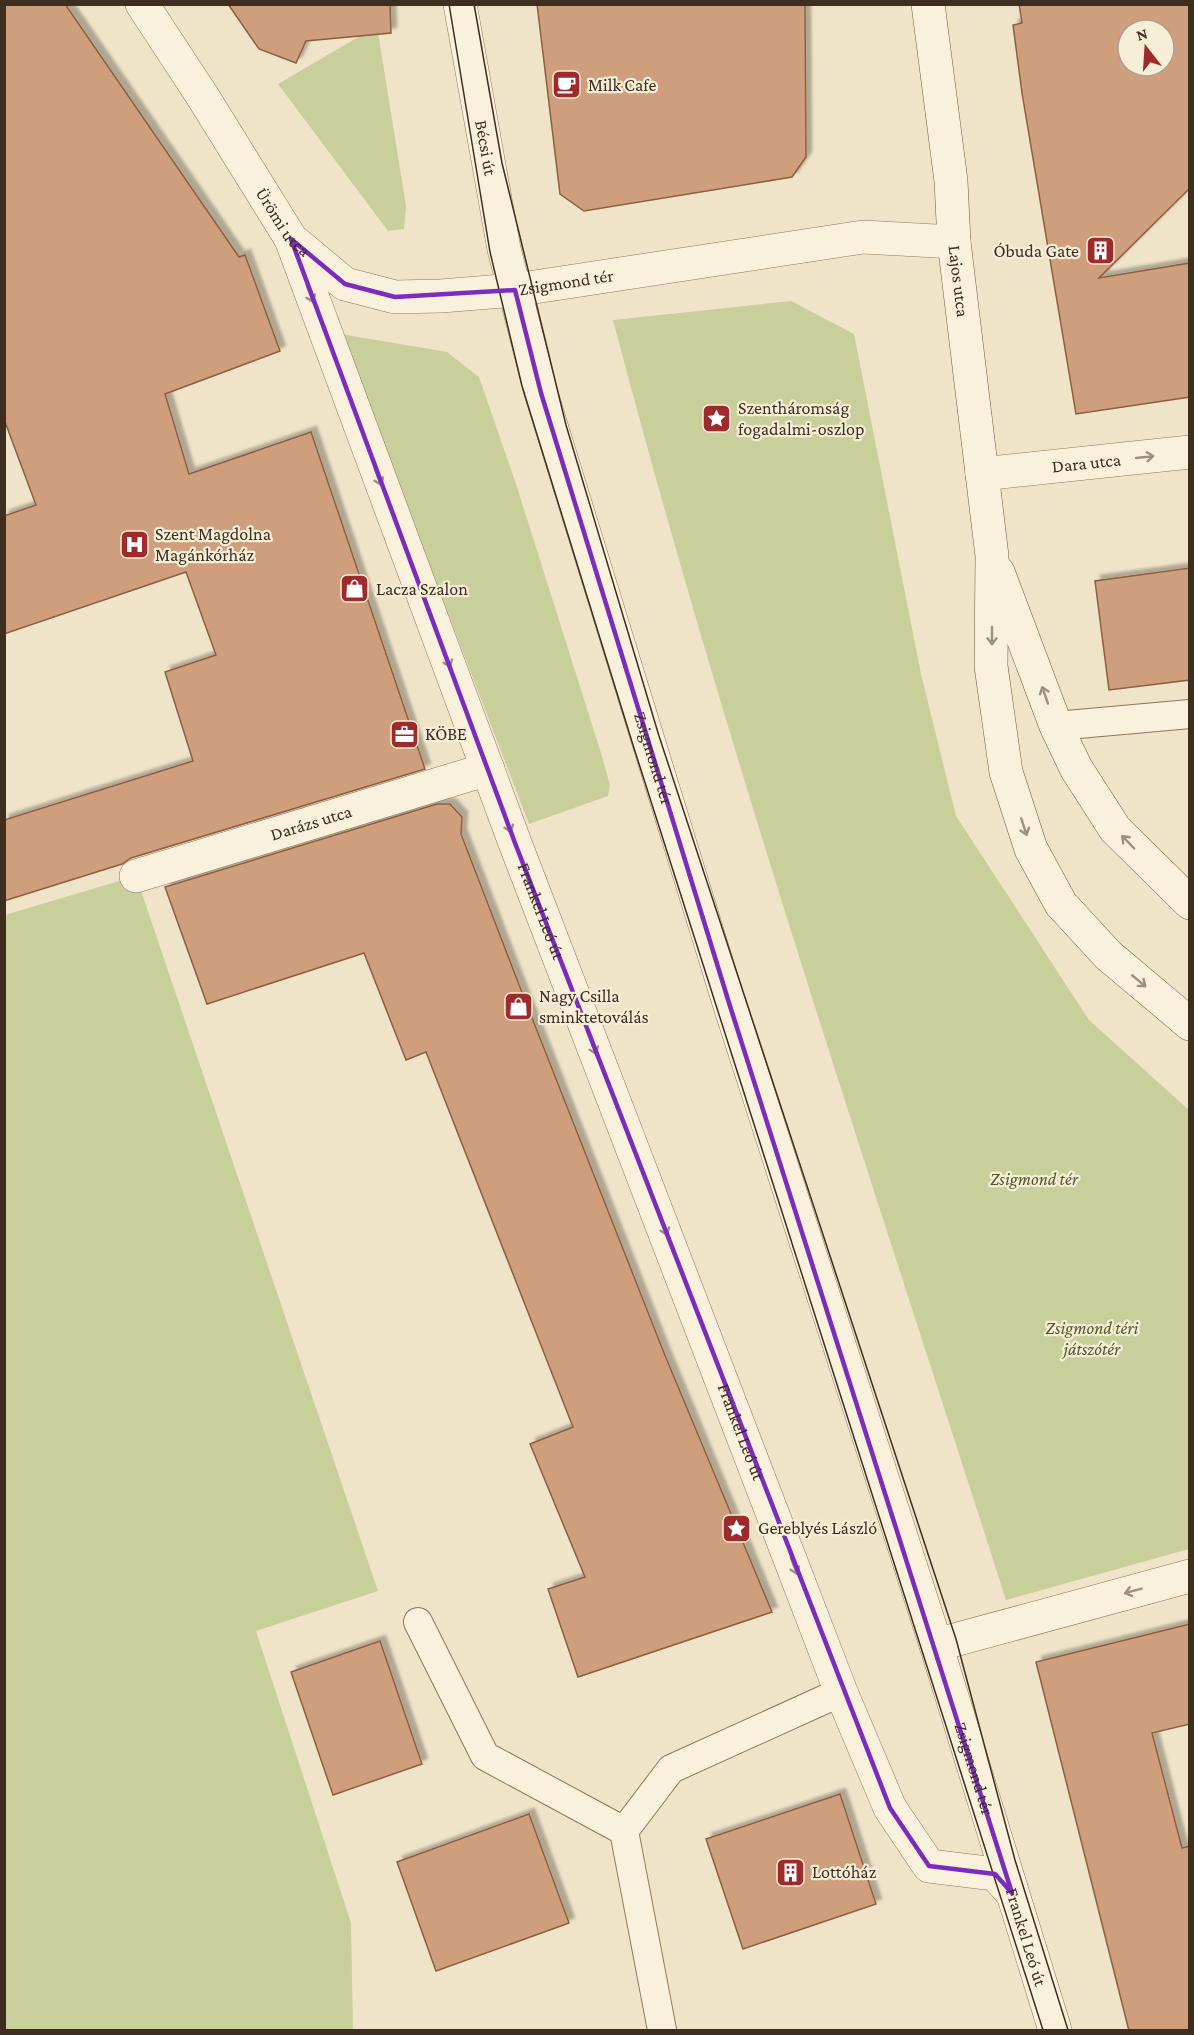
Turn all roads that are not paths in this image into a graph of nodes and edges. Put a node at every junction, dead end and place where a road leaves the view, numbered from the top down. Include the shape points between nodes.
1 (142, 4) edge
2 (460, 4) edge
3 (928, 4) edge
4 (291, 239) junction
5 (954, 242) junction
6 (514, 290) junction
7 (1190, 452) edge
8 (982, 474) junction
9 (992, 556) junction
10 (1190, 714) edge
11 (1056, 726) junction
12 (488, 770) junction
13 (136, 876) dead end
14 (1190, 903) edge
15 (1190, 1024) edge
16 (1190, 1576) edge
17 (418, 1623) dead end
18 (936, 1645) junction
19 (842, 1692) junction
20 (624, 1831) junction
21 (1012, 1893) junction
22 (662, 2031) edge
23 (1055, 2031) edge

1 - 4 street, Ürömi utca
2 - 6 street, Bécsi út
3 - 5 street, Lajos utca via 951,181
4 - 6 street, Ürömi utca via 345,284 395,297
4 -> 12 street
5 - 6 street, Zsigmond tér via 863,237
5 - 8 street, Lajos utca
6 - 18 street, Zsigmond tér via 541,393 710,939
8 -> 7 street, Dara utca
8 - 9 street, Lajos utca
11 -> 9 street
9 -> 15 street via 992,666 1006,772 1031,849 1061,903 1108,955
10 - 11 lane
14 -> 11 street via 1115,829 1076,768
12 - 13 street, Darázs utca
12 -> 19 street, Frankel Leó út
16 -> 18 street
17 - 20 lane via 485,1756
18 - 21 street, Zsigmond tér
19 - 20 lane via 671,1769
19 - 21 street, Frankel Leó út via 890,1808 929,1866 995,1874
20 - 22 lane
21 - 23 street, Frankel Leó út

